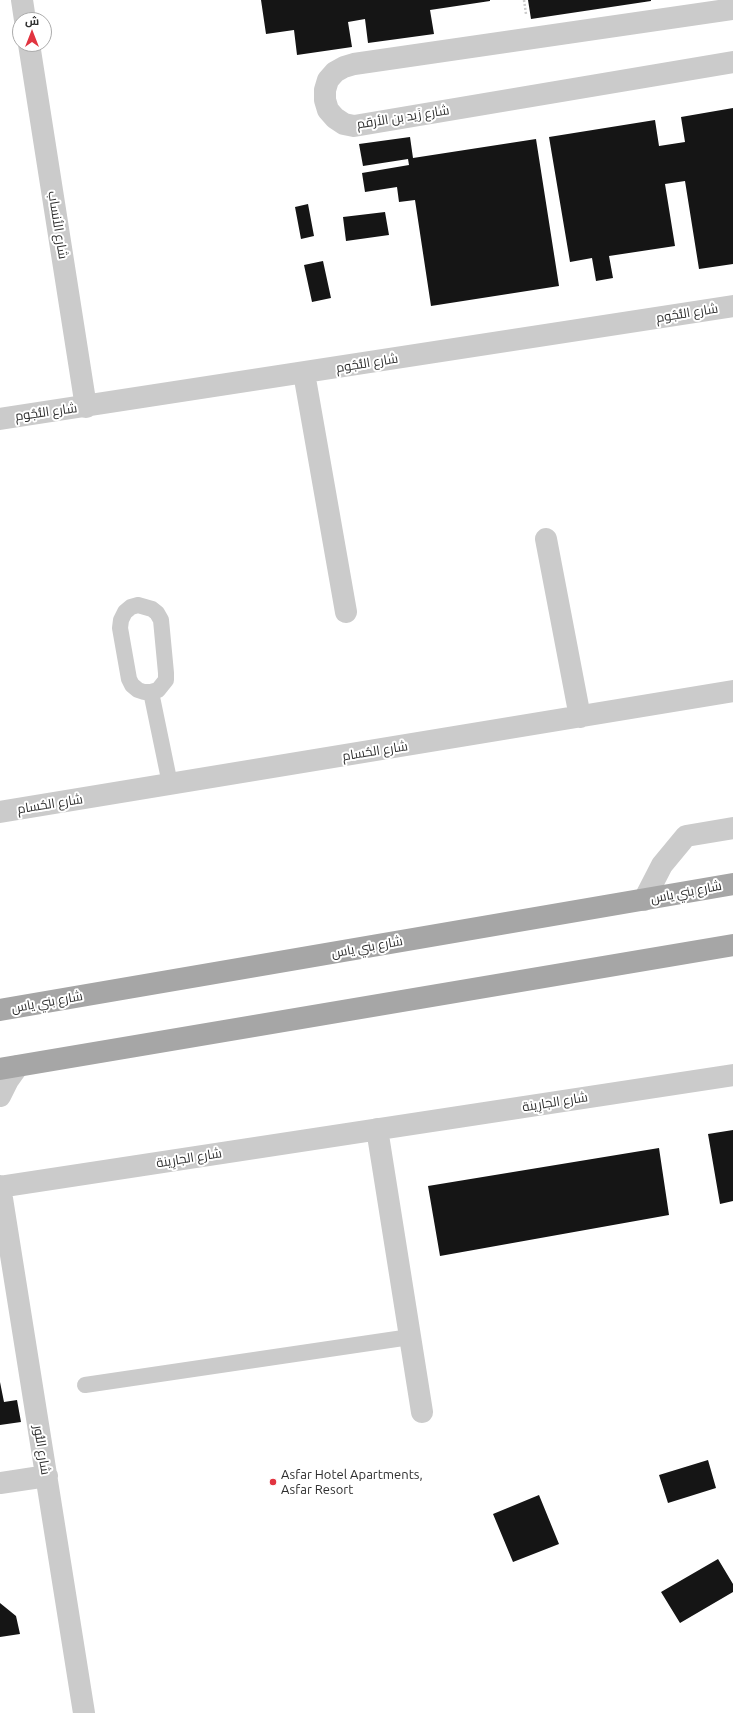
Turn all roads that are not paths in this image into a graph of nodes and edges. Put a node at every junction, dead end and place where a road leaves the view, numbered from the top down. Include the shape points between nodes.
1 (22, 0) edge
2 (733, 9) edge
3 (24, 12) edge
4 (30, 52) edge
5 (733, 62) edge
6 (733, 306) edge
7 (304, 373) junction
8 (86, 407) junction
9 (0, 419) edge
10 (546, 539) dead end
11 (346, 612) dead end
12 (733, 691) edge
13 (151, 692) junction
14 (580, 717) junction
15 (170, 784) junction
16 (0, 812) edge
17 (733, 828) edge
18 (733, 884) edge
19 (644, 900) junction
20 (733, 945) edge
21 (0, 1010) edge
22 (9, 1067) edge
23 (733, 1075) edge
24 (0, 1096) edge
25 (377, 1130) junction
26 (0, 1187) edge
27 (2, 1219) edge
28 (410, 1337) junction
29 (85, 1385) dead end
30 (422, 1412) dead end
31 (46, 1476) junction
32 (0, 1483) edge
33 (84, 1713) edge

1 - 3 street
2 - 5 street, شارع زَيد بن الأرقم via 354,64 335,72 328,80 325,100 328,110 335,118 344,124 354,126
4 - 8 street, شارع الأنساب
6 - 7 street, شارع النُّجُوم
7 - 8 street, شارع النُّجُوم
7 - 11 street
8 - 9 street, شارع النُّجُوم
10 - 14 street
12 - 14 street, شارع الحُسام
13 - 13 lane via 158,690 166,680 161,620 152,609 138,605 125,612 120,620 120,628 132,685 138,690
13 - 15 lane
14 - 15 street, شارع الحُسام
15 - 16 street, شارع الحُسام
17 - 19 street via 686,836 662,865
18 - 19 main road, شارع بني ياس
19 - 21 main road, شارع بني ياس
20 - 22 main road
22 - 24 street via 8,1080
23 - 25 street, شارع الجارِينة
25 - 26 street, شارع الجارِينة
25 - 28 street
26 - 27 street, شارع النُّور
27 - 31 street, شارع النُّور
28 - 29 lane
28 - 30 street
31 - 32 street
31 - 33 street, شارع النُّور

